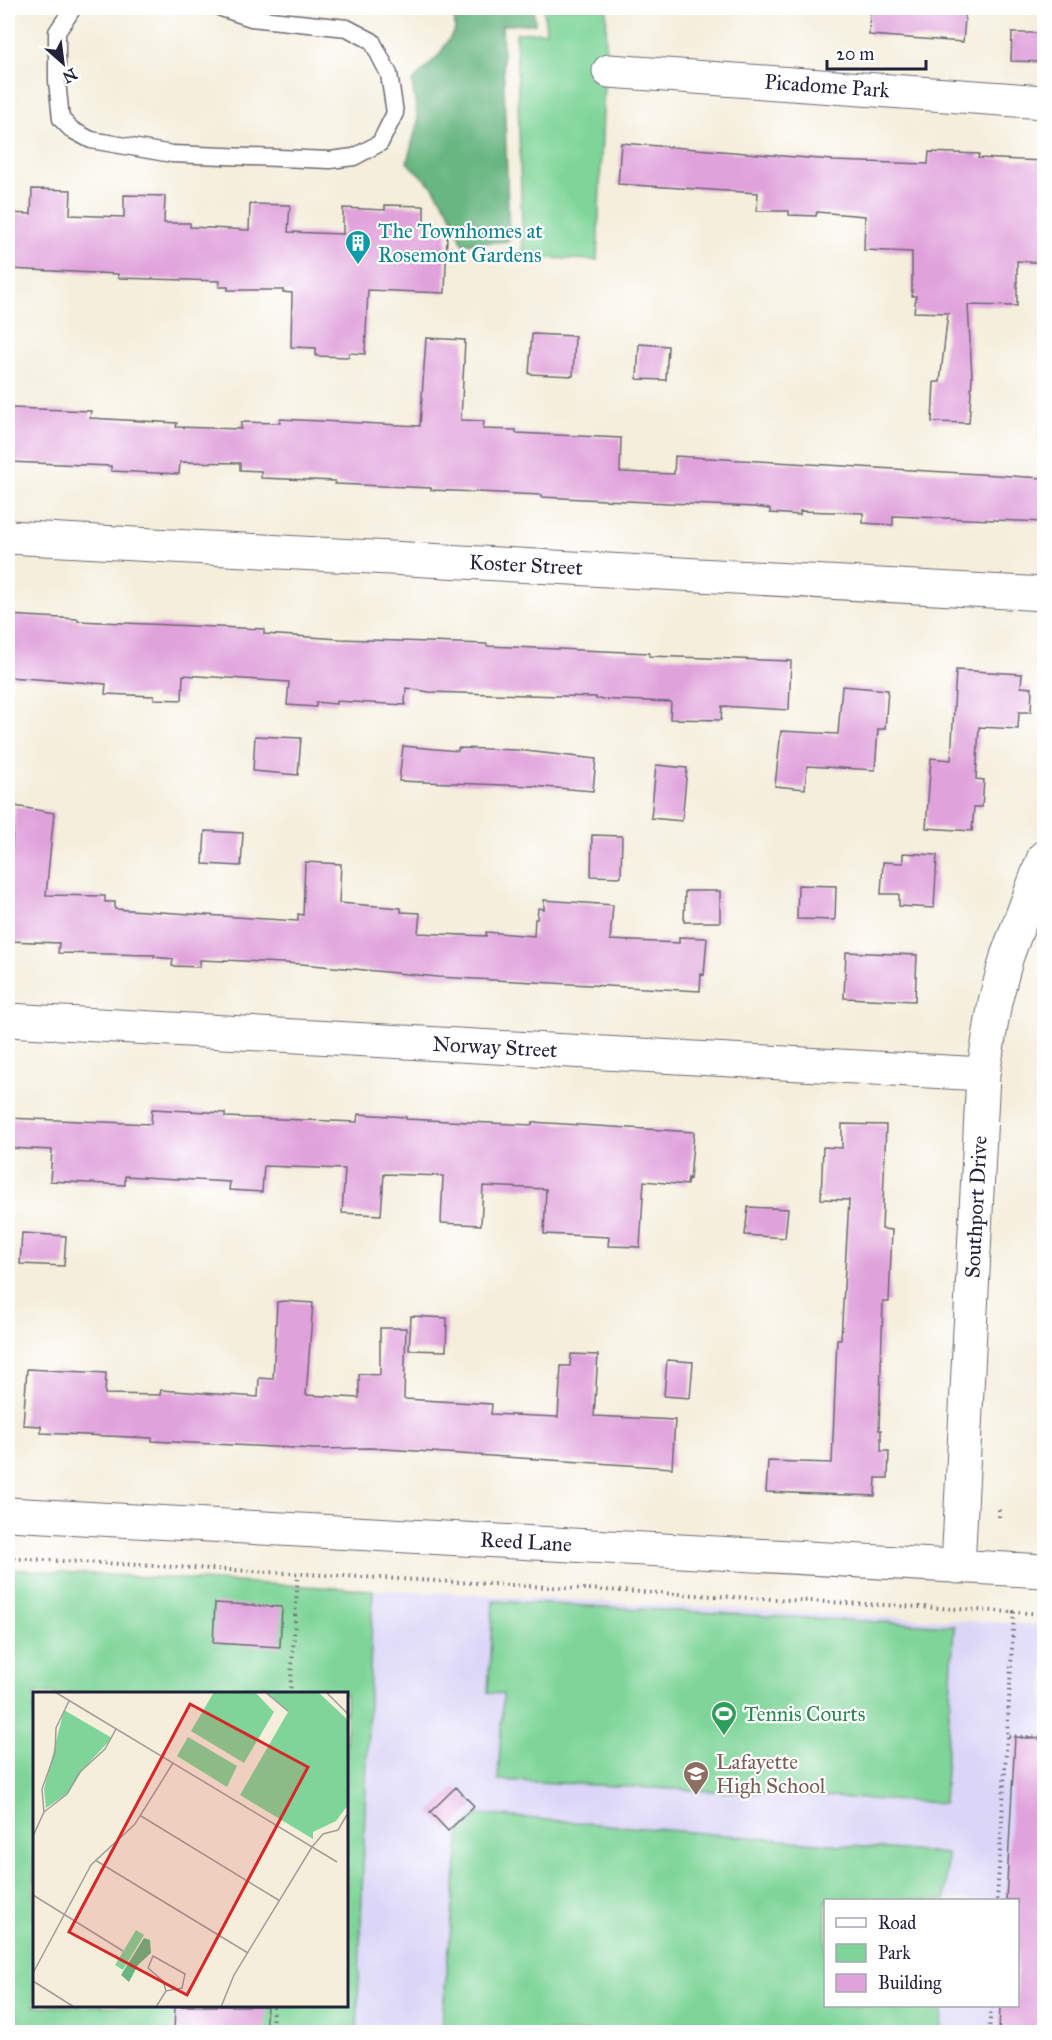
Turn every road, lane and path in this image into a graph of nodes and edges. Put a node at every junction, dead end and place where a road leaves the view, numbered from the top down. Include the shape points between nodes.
1 (73, 8) edge
2 (221, 8) edge
3 (609, 71) dead end
4 (1044, 102) edge
5 (8, 537) edge
6 (1044, 594) edge
7 (1044, 857) edge
8 (8, 1020) edge
9 (983, 1074) junction
10 (999, 1507) dead end
11 (8, 1514) edge
12 (999, 1517) dead end
13 (8, 1558) edge
14 (958, 1567) junction
15 (1044, 1571) edge
16 (298, 1575) junction
17 (1014, 1612) junction
18 (1044, 1614) edge
19 (290, 1692) edge
20 (1007, 1736) junction
21 (1044, 1738) edge
22 (997, 1899) edge
23 (273, 2007) edge
24 (991, 2007) edge
25 (272, 2032) edge
26 (989, 2032) edge

1 - 2 lane via 57,32 61,119 91,140 172,154 330,160 354,157 380,143 395,113 389,74 372,40 347,28 251,18
3 - 4 street, Picadome Park
5 - 6 street, Koster Street
7 - 9 street, Southport Drive via 1007,956
8 - 9 street, Norway Street
9 - 14 street, Southport Drive
10 - 12 path
11 - 14 street, Reed Lane
13 - 16 path
14 - 15 street, Reed Lane
16 - 17 path
16 - 19 path
17 - 18 path
17 - 20 path
20 - 21 path
20 - 22 path
23 - 25 path
24 - 26 path

